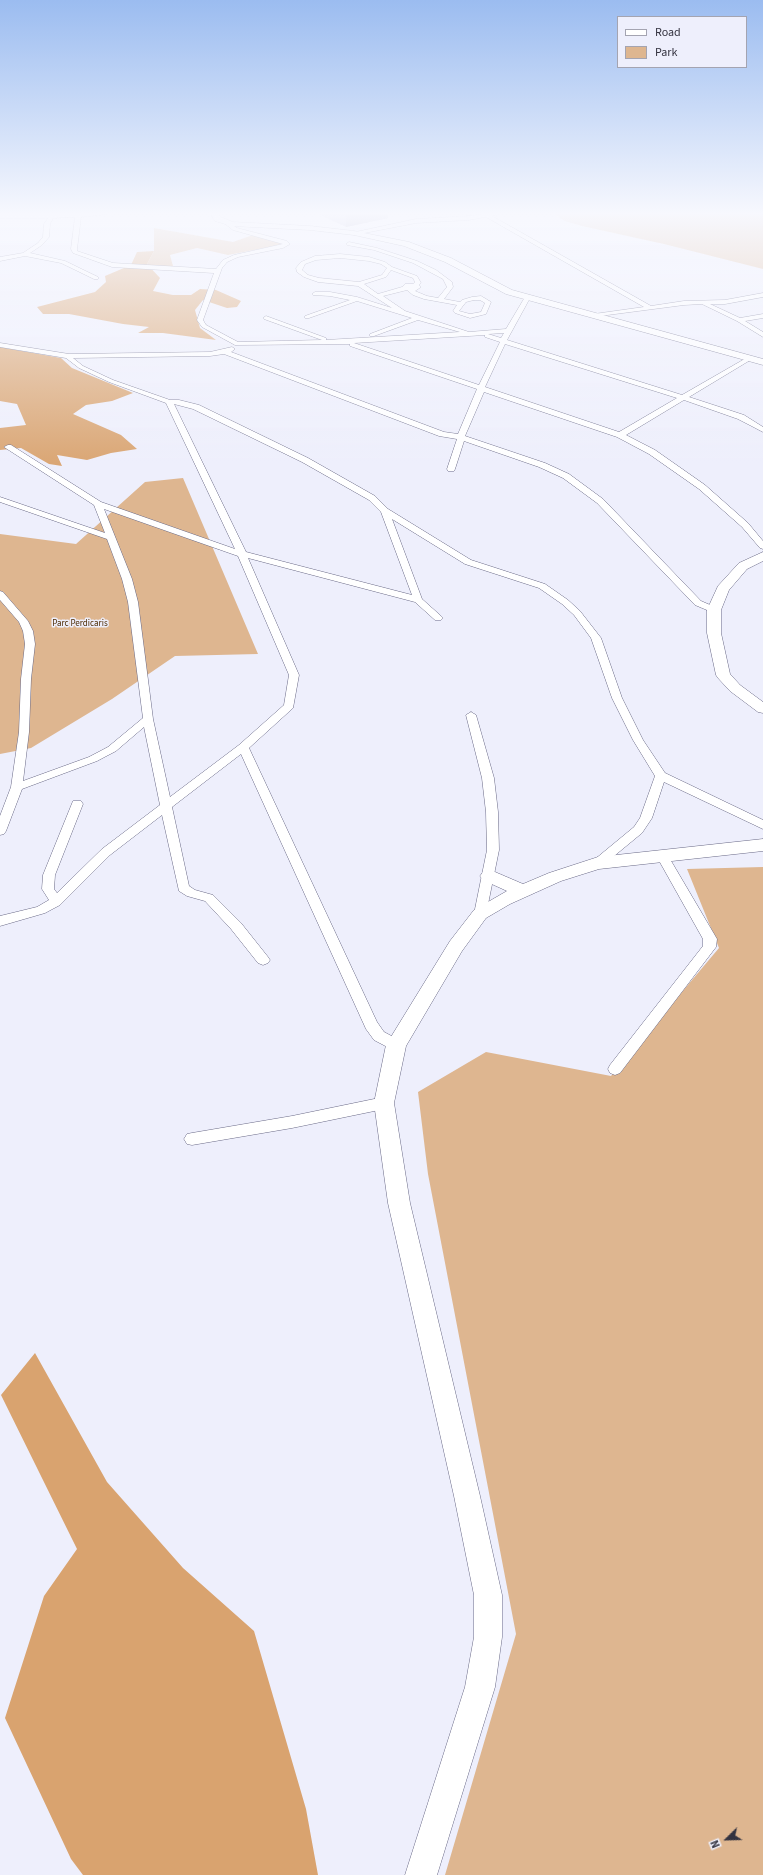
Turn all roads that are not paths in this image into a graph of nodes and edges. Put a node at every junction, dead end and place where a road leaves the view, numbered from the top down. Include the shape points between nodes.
1 (208, 300) edge
2 (356, 300) edge
3 (359, 300) edge
4 (385, 300) edge
5 (433, 300) edge
6 (468, 300) edge
7 (484, 300) edge
8 (526, 300) edge
9 (533, 300) edge
10 (635, 300) edge
11 (739, 300) edge
12 (439, 301) joint
13 (699, 301) junction
14 (461, 304) junction
15 (650, 308) junction
16 (402, 311) junction
17 (594, 316) junction
18 (763, 316) edge
19 (307, 317) dead end
20 (419, 317) junction
21 (266, 318) dead end
22 (739, 320) junction
23 (508, 332) junction
24 (473, 334) junction
25 (484, 334) junction
26 (372, 335) dead end
27 (763, 335) edge
28 (329, 341) junction
29 (345, 342) junction
30 (503, 342) junction
31 (237, 344) junction
32 (0, 345) edge
33 (225, 352) junction
34 (69, 356) junction
35 (750, 358) junction
36 (763, 362) edge
37 (481, 389) junction
38 (683, 397) junction
39 (169, 402) junction
40 (763, 430) edge
41 (620, 435) junction
42 (461, 437) junction
43 (8, 447) dead end
44 (451, 469) dead end
45 (0, 499) edge
46 (98, 504) junction
47 (385, 511) junction
48 (110, 536) junction
49 (763, 546) edge
50 (242, 554) junction
51 (763, 556) edge
52 (0, 594) edge
53 (418, 600) junction
54 (714, 610) junction
55 (438, 618) dead end
56 (763, 709) edge
57 (471, 715) dead end
58 (148, 719) junction
59 (243, 747) junction
60 (661, 776) junction
61 (17, 787) junction
62 (76, 804) dead end
63 (166, 807) junction
64 (763, 825) edge
65 (0, 831) edge
66 (763, 845) edge
67 (663, 857) junction
68 (598, 863) junction
69 (489, 876) junction
70 (522, 891) junction
71 (56, 902) junction
72 (480, 914) junction
73 (0, 921) edge
74 (263, 960) dead end
75 (396, 1045) junction
76 (615, 1069) dead end
77 (384, 1103) junction
78 (192, 1139) dead end
79 (421, 1875) edge

1 - 31 street via 200,320 204,326
2 - 19 street
3 - 16 street
4 - 16 street
5 - 12 street
6 - 14 street
7 - 14 street via 488,302 484,313 476,316 457,312
8 - 23 street
9 - 17 street
10 - 15 street
11 - 13 street
12 - 14 street
13 - 15 street
13 - 22 street
15 - 17 street
16 - 20 street
17 - 35 street
18 - 22 street
20 - 24 street
20 - 26 street
21 - 28 street
22 - 27 street
23 - 25 street
23 - 30 street
24 - 25 street
24 - 29 street
25 - 30 street
28 - 29 street
28 - 31 street
29 - 37 street
30 - 37 street
30 - 38 street
31 - 33 street
32 - 34 street
33 - 34 street
33 - 42 street via 442,434
34 - 39 street via 81,367 111,381
35 - 36 street
35 - 38 street
37 - 41 street
37 - 42 street
38 - 40 street via 741,417
38 - 41 street
39 - 47 street via 196,407 305,460 372,498
39 - 50 street
41 - 49 street via 652,452 702,488 745,525
42 - 44 street
42 - 54 street via 542,465 574,481 600,501 698,603
43 - 46 street
45 - 48 street
46 - 48 street
46 - 50 street
47 - 53 street
47 - 60 street via 468,562 542,586 577,613 596,638 617,698 638,740
48 - 58 street via 133,602
50 - 53 street
50 - 59 street via 294,675 289,706
51 - 54 street via 743,566 733,576 723,589
52 - 61 street via 23,621 30,644
53 - 55 street
54 - 56 street via 714,633 723,675 735,688
57 - 69 street via 488,778 492,812 493,850
58 - 61 street via 112,749 93,759
58 - 63 street
59 - 63 street
59 - 75 street via 371,1025 380,1036
60 - 64 street
60 - 68 street via 646,818 638,830
61 - 65 street
62 - 71 street via 49,875 48,889
63 - 71 street via 106,852
63 - 74 street via 183,888 190,893 209,898
66 - 67 street
67 - 68 street
67 - 76 street via 710,939 709,947
68 - 70 street
69 - 70 street
69 - 72 street
70 - 72 street
71 - 73 street via 41,910
72 - 75 street via 456,946
75 - 77 street
77 - 78 street
77 - 79 street via 399,1203 468,1496 488,1595 488,1637 480,1687

